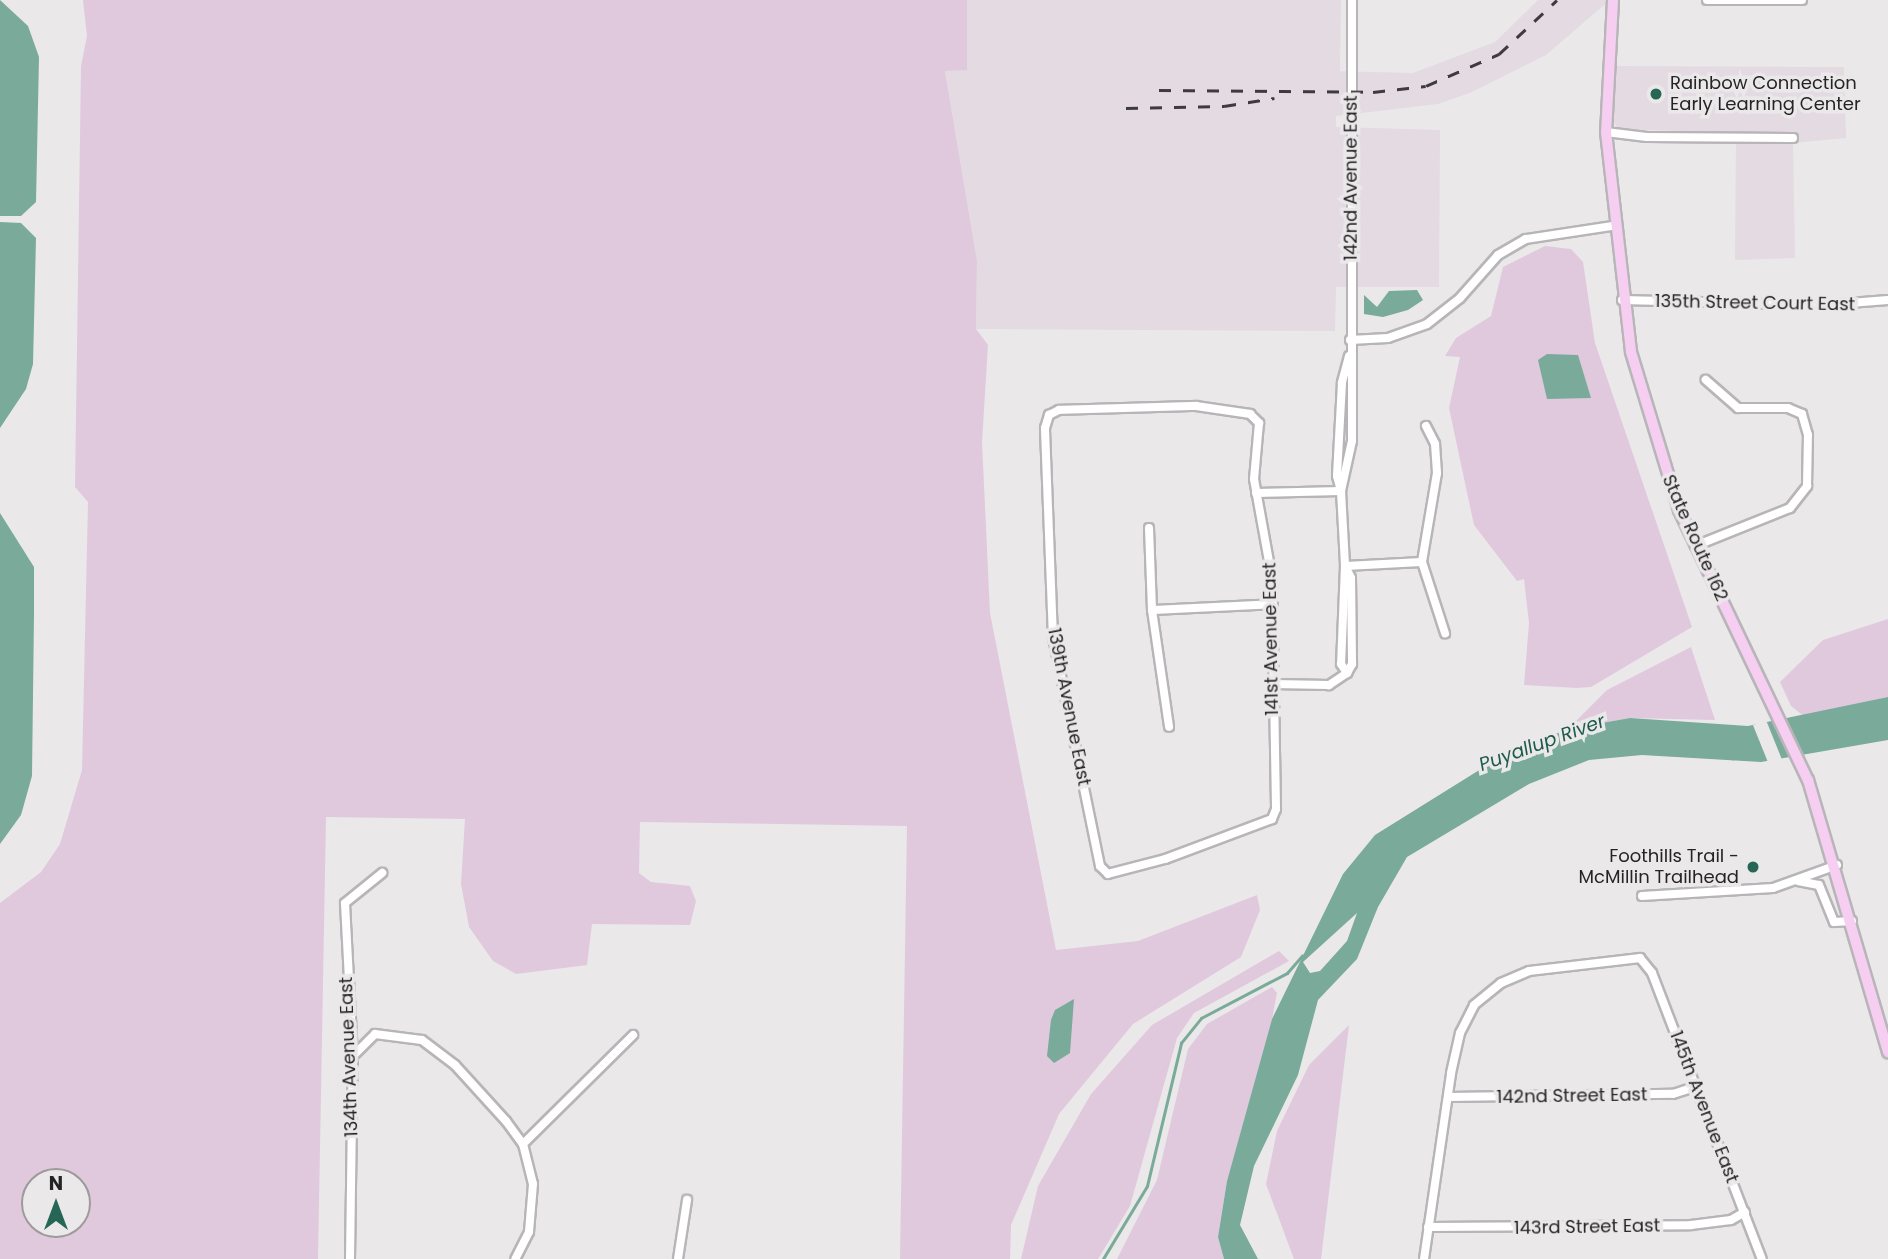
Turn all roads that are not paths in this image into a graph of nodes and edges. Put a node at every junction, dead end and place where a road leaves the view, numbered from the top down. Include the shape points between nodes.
1 (1352, 0) edge
2 (1613, 0) edge
3 (1707, 0) edge
4 (1802, 0) edge
5 (1606, 132) junction
6 (1793, 138) dead end
7 (1612, 226) junction
8 (1622, 300) junction
9 (1888, 300) edge
10 (1350, 340) junction
11 (1706, 380) dead end
12 (1256, 418) joint
13 (1426, 426) dead end
14 (1341, 491) junction
15 (1256, 493) junction
16 (1149, 528) dead end
17 (1695, 546) junction
18 (1422, 562) junction
19 (1345, 566) junction
20 (1273, 604) junction
21 (1152, 610) junction
22 (1446, 633) dead end
23 (1273, 684) junction
24 (1168, 727) dead end
25 (1272, 819) joint
26 (1837, 865) junction
27 (382, 873) dead end
28 (1798, 881) junction
29 (1642, 896) dead end
30 (1852, 921) junction
31 (634, 1035) dead end
32 (1888, 1052) edge
33 (353, 1056) junction
34 (1695, 1087) junction
35 (1448, 1097) junction
36 (523, 1144) junction
37 (687, 1200) dead end
38 (1745, 1212) junction
39 (1428, 1227) junction
40 (350, 1259) edge
41 (515, 1259) edge
42 (678, 1259) edge
43 (1423, 1259) edge
44 (1762, 1259) edge

1 - 10 street, 142nd Avenue East
2 - 5 main road, State Route 162
3 - 4 street
5 - 6 street via 1647,137
5 - 7 main road, State Route 162
7 - 8 main road, State Route 162
7 - 10 street via 1526,239 1498,255 1427,324 1388,338
8 - 9 street, 135th Street Court East via 1824,305
8 - 17 main road, State Route 162 via 1651,429
10 - 14 street, 142nd Avenue East via 1342,383 1337,476
11 - 17 street via 1738,408 1787,408 1802,414 1808,435 1807,486 1790,508
12 - 15 street, 141st Avenue East
12 - 25 street, 139th Avenue East via 1196,407 1069,409 1049,415 1044,437 1053,638 1104,872 1156,862
13 - 18 street via 1435,444 1437,474
14 - 15 street
14 - 19 street, 142nd Avenue East
15 - 20 street, 141st Avenue East
16 - 21 street
17 - 26 main road, State Route 162 via 1808,780
18 - 19 street
18 - 22 street
19 - 23 street, 142nd Avenue East via 1341,664 1347,673 1339,682
20 - 21 street
20 - 23 street, 141st Avenue East
21 - 24 street
23 - 25 street, 141st Avenue East
26 - 28 street
26 - 30 main road, State Route 162
27 - 33 street, 134th Avenue East via 345,903
28 - 29 street via 1760,890
28 - 30 street via 1819,885 1834,922
30 - 32 main road, State Route 162
31 - 36 street
33 - 36 street via 367,1037 383,1032 422,1040 455,1065
33 - 40 street, 134th Avenue East
34 - 35 street, 142nd Street East via 1673,1094
34 - 35 street, 145th Avenue East via 1652,973 1640,958 1529,971 1491,989 1474,1005 1460,1033
34 - 38 street, 145th Avenue East
35 - 39 street
36 - 41 street via 531,1166 533,1208
37 - 42 street
38 - 39 street, 143rd Street East via 1731,1220 1691,1225
38 - 44 street, 145th Avenue East
39 - 43 street

